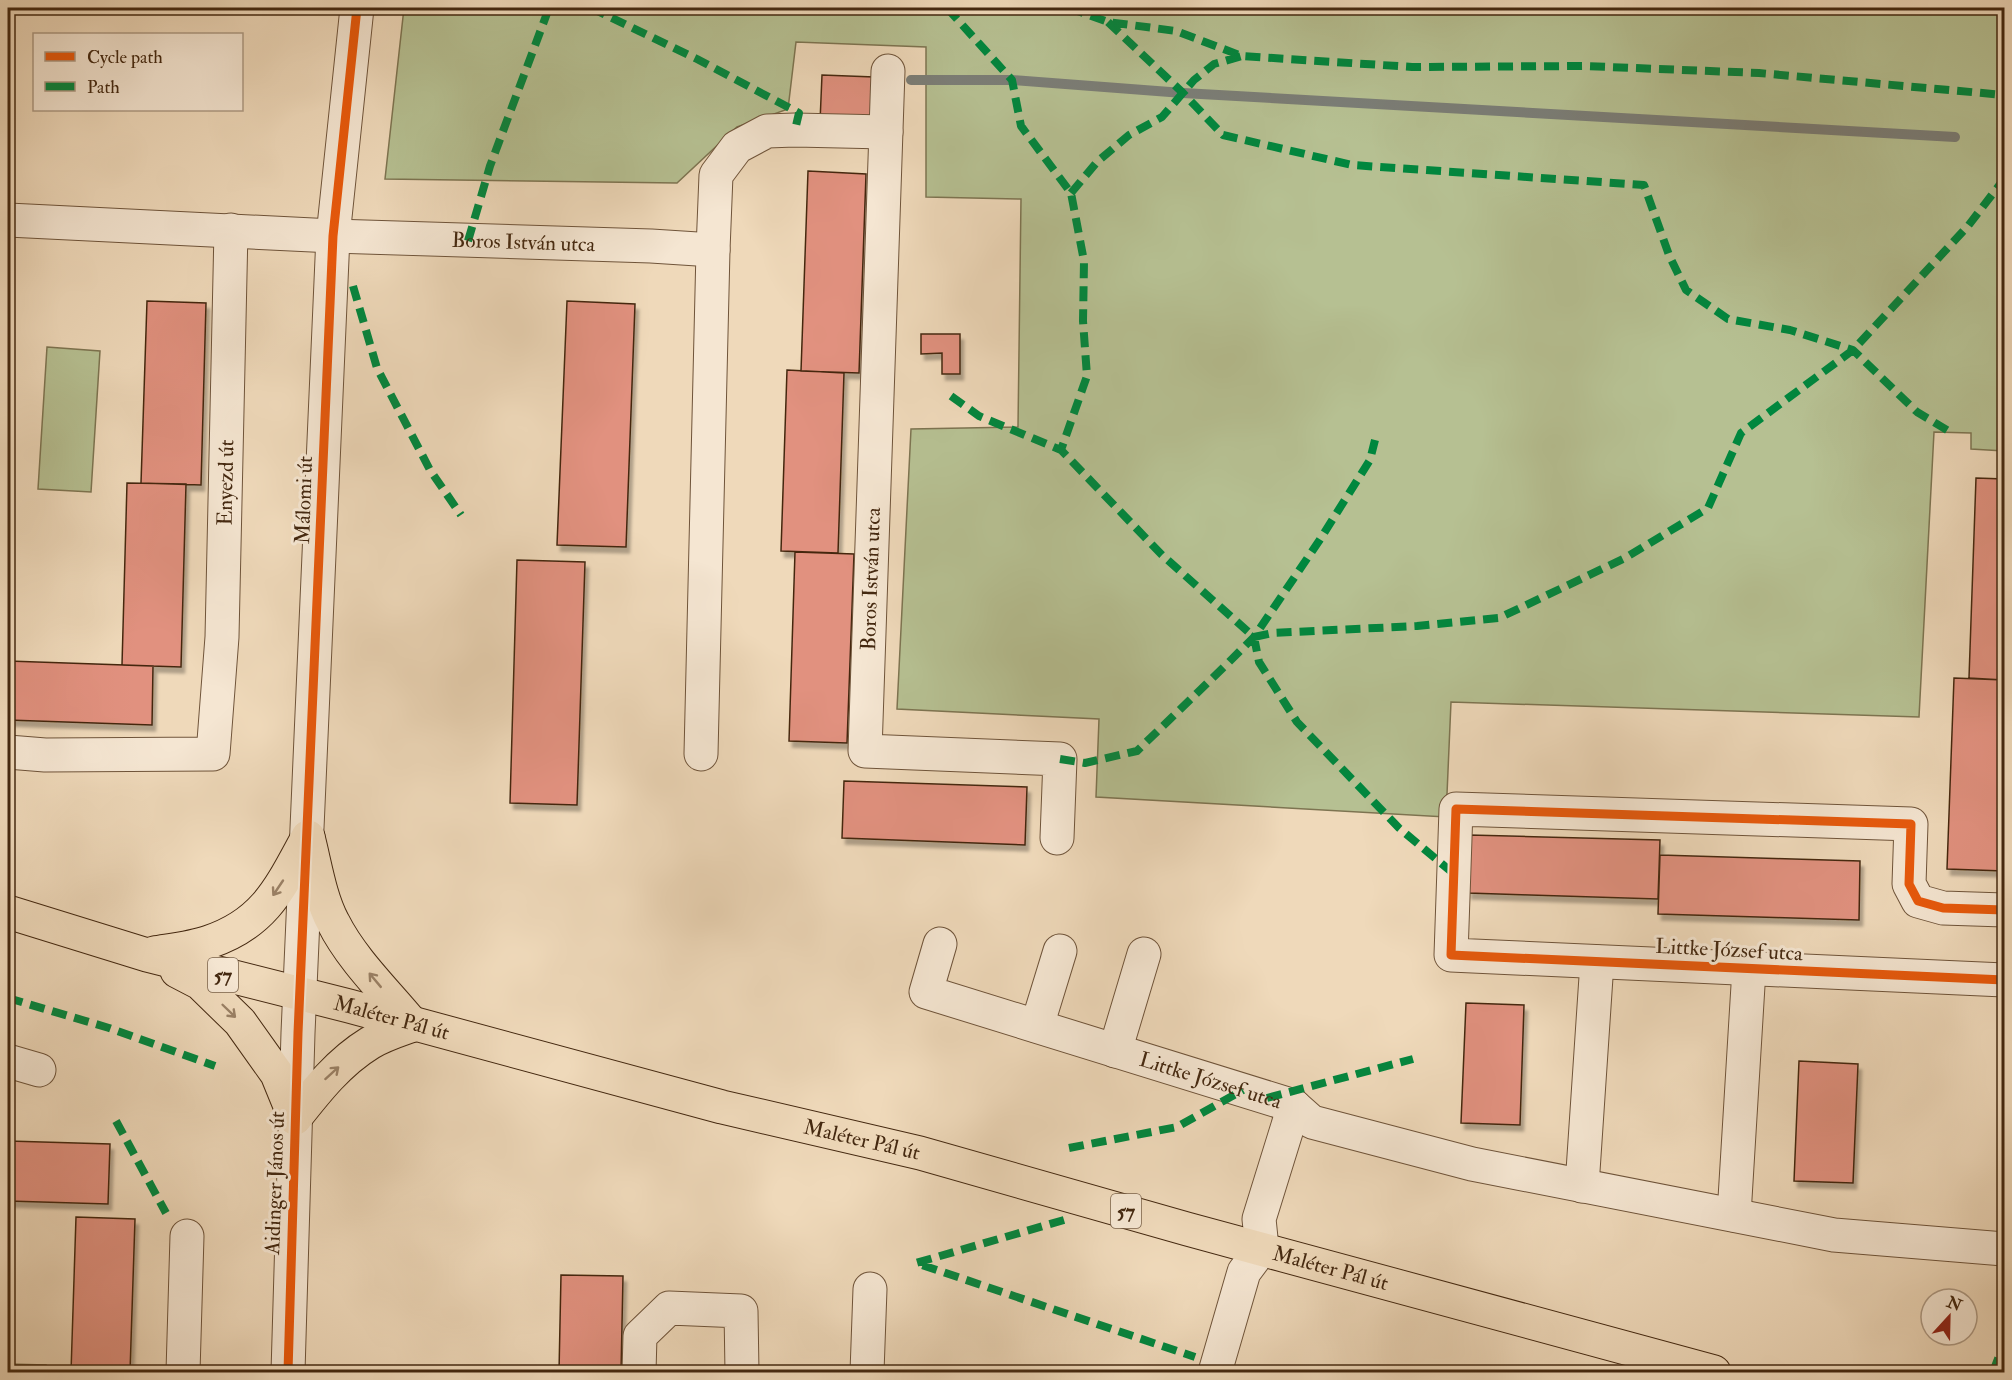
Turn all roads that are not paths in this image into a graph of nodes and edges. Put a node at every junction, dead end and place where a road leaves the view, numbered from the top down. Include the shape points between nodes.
1 (357, 8) edge
2 (888, 71) dead end
3 (886, 132) junction
4 (8, 220) edge
5 (231, 230) junction
6 (333, 236) junction
7 (713, 250) junction
8 (8, 752) edge
9 (701, 754) dead end
10 (308, 837) junction
11 (1057, 838) dead end
12 (2004, 910) edge
13 (8, 912) edge
14 (940, 944) dead end
15 (1060, 951) dead end
16 (1144, 954) dead end
17 (147, 955) junction
18 (1597, 962) junction
19 (1749, 969) junction
20 (2004, 980) edge
21 (300, 994) junction
22 (413, 1025) junction
23 (1037, 1026) junction
24 (1115, 1051) junction
25 (8, 1061) edge
26 (39, 1070) dead end
27 (1294, 1106) junction
28 (295, 1118) junction
29 (1582, 1186) junction
30 (1734, 1215) junction
31 (188, 1236) dead end
32 (1262, 1248) junction
33 (2004, 1249) edge
34 (870, 1289) dead end
35 (183, 1372) edge
36 (288, 1372) edge
37 (639, 1372) edge
38 (741, 1372) edge
39 (867, 1372) edge
40 (1215, 1372) edge
41 (1714, 1372) edge

1 - 6 street, Málomi út
2 - 3 street, Boros István utca
3 - 7 street via 767,131 736,147 716,175
3 - 11 street, Boros István utca via 865,751 1060,759
4 - 5 street
5 - 6 street, Boros István utca
5 - 8 street, Enyezd út via 222,637 213,754
6 - 7 street, Boros István utca
6 - 10 street, Málomi út
7 - 9 street
10 -> 17 main road via 272,898 252,921 208,943
10 - 21 street, Málomi út
22 -> 10 main road via 352,952 332,921
12 - 18 street, Littke József utca via 1942,908 1918,901 1909,884 1911,824 1456,808 1451,955
13 - 17 main road, Maléter Pál út / 57
14 - 23 street, Littke József utca via 926,992
15 - 23 street
16 - 24 street
17 - 21 main road, Maléter Pál út / 57
17 -> 28 main road via 200,983 240,1022 277,1074
18 - 19 street, Littke József utca
18 - 29 street
19 - 20 street, Littke József utca
19 - 30 street
21 - 22 main road, Maléter Pál út / 57
21 - 28 street, Aidinger János út
28 -> 22 main road via 322,1083 348,1059 371,1042
22 - 32 main road, Maléter Pál út / 57 via 722,1107 920,1153
23 - 24 street, Littke József utca
24 - 27 street, Littke József utca
25 - 26 street
27 - 29 street, Littke József utca via 1312,1122 1472,1164
27 - 32 street via 1259,1219
28 - 36 street, Aidinger János út
29 - 30 street, Littke József utca
30 - 33 street, Littke József utca via 1834,1235
31 - 35 street
32 - 40 street via 1244,1272
32 - 41 main road, Maléter Pál út / 57
34 - 39 street
37 - 38 street via 640,1336 669,1308 741,1311

